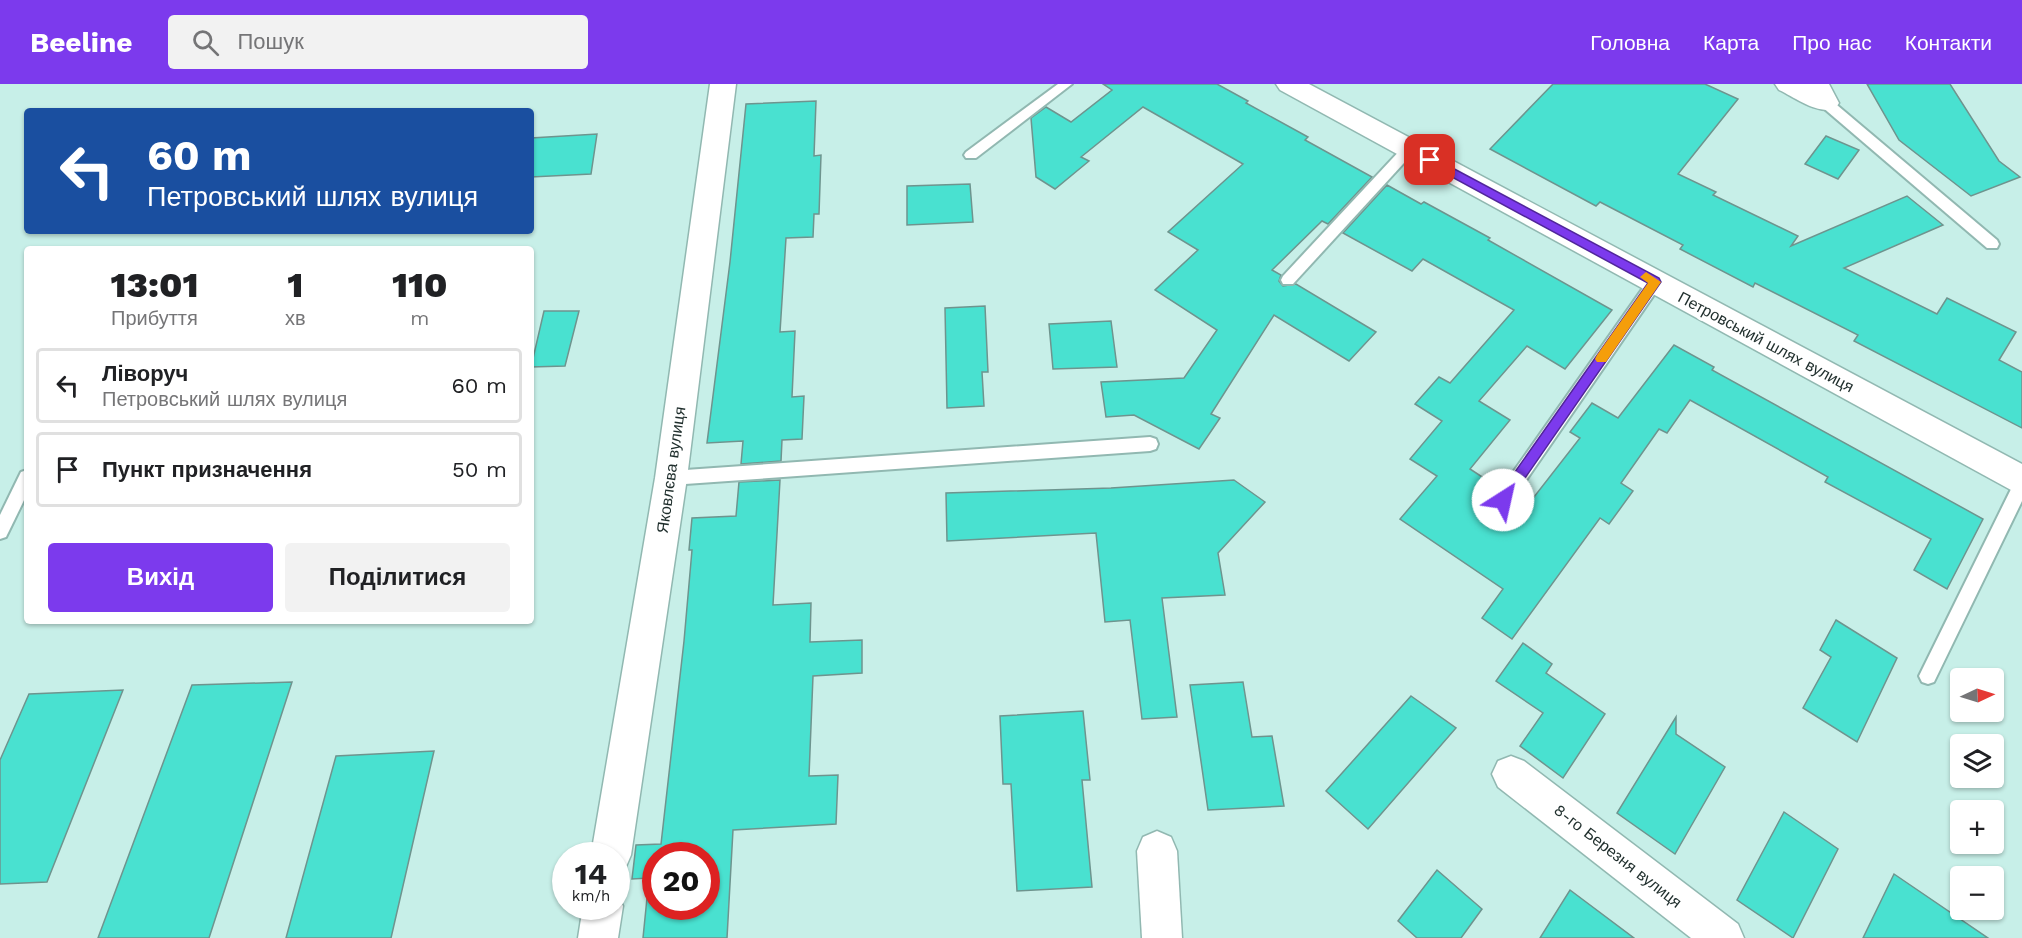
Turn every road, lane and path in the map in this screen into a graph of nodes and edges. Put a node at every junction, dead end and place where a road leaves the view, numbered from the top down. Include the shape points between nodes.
1 (723, 84) edge
2 (1066, 84) edge
3 (1289, 84) edge
4 (1788, 84) edge
5 (1821, 94) edge
6 (1409, 149) junction
7 (971, 155) dead end
8 (1992, 244) dead end
9 (1288, 280) dead end
10 (1655, 282) junction
11 (1150, 444) dead end
12 (671, 478) junction
13 (2022, 482) edge
14 (24, 483) edge
15 (1503, 500) dead end
16 (0, 532) edge
17 (1928, 676) dead end
18 (1511, 774) dead end
19 (613, 842) edge
20 (1156, 851) dead end
21 (601, 920) edge
22 (598, 938) edge
23 (1162, 938) edge
24 (1724, 938) edge

1 - 12 street, Яковлєва вулиця
2 - 7 lane
3 - 6 street, Петровський шлях вулиця
4 - 5 street
5 - 8 lane
6 - 9 lane
6 - 10 street, Петровський шлях вулиця
10 - 13 street, Петровський шлях вулиця
10 - 15 lane
11 - 12 lane
12 - 19 street, Яковлєва вулиця
13 - 17 lane
14 - 16 lane
18 - 24 street, 8-го Березня вулиця
20 - 23 street
21 - 22 street

